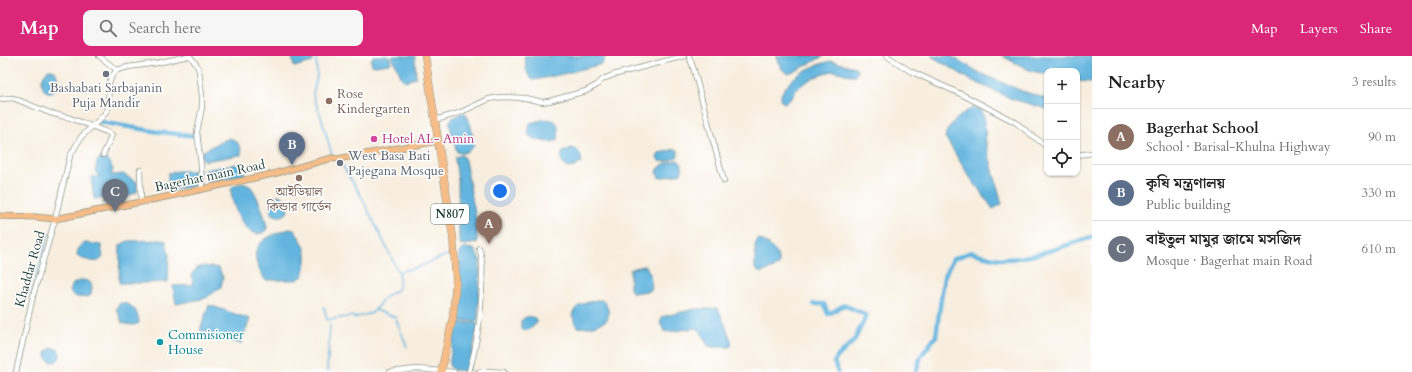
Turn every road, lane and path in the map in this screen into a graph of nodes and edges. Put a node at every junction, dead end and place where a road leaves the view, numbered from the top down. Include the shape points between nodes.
1 (99, 56) edge
2 (189, 56) edge
3 (425, 56) edge
4 (684, 56) edge
5 (689, 56) edge
6 (887, 56) edge
7 (117, 70) junction
8 (0, 99) edge
9 (435, 120) junction
10 (93, 125) junction
11 (438, 140) junction
12 (1044, 145) edge
13 (1092, 153) edge
14 (103, 155) dead end
15 (1080, 155) edge
16 (140, 170) dead end
17 (724, 181) dead end
18 (202, 189) junction
19 (141, 202) junction
20 (0, 216) edge
21 (55, 219) junction
22 (479, 248) dead end
23 (441, 371) edge
24 (16, 372) edge
25 (390, 372) edge
26 (454, 372) edge
27 (469, 372) edge
28 (478, 372) edge
29 (504, 372) edge

1 - 7 street
2 - 7 street
2 - 18 street via 199,70 202,96 197,132 202,166
3 - 9 highway, N807
4 - 9 street via 613,75 586,91 549,101 501,97 489,99 459,113
5 - 17 street
6 - 12 street via 910,71 1015,122
7 - 10 street, Khaddar Road via 109,83 108,109
8 - 10 street via 13,98 50,113
9 - 11 highway, N807
10 - 14 street via 112,135
10 - 21 street, Khaddar Road via 81,137 70,156
11 - 18 main road, Bagerhat main Road via 332,158
11 - 23 highway, N807 via 453,237 456,279 453,317
13 - 15 street
16 - 19 street
18 - 19 main road, Bagerhat main Road
19 - 21 main road, Bagerhat main Road
20 - 21 main road, Bagerhat main Road
21 - 24 street, Khaddar Road via 32,296
22 - 27 street via 482,258 481,306
23 - 25 street via 417,369
23 - 26 street
28 - 29 street

